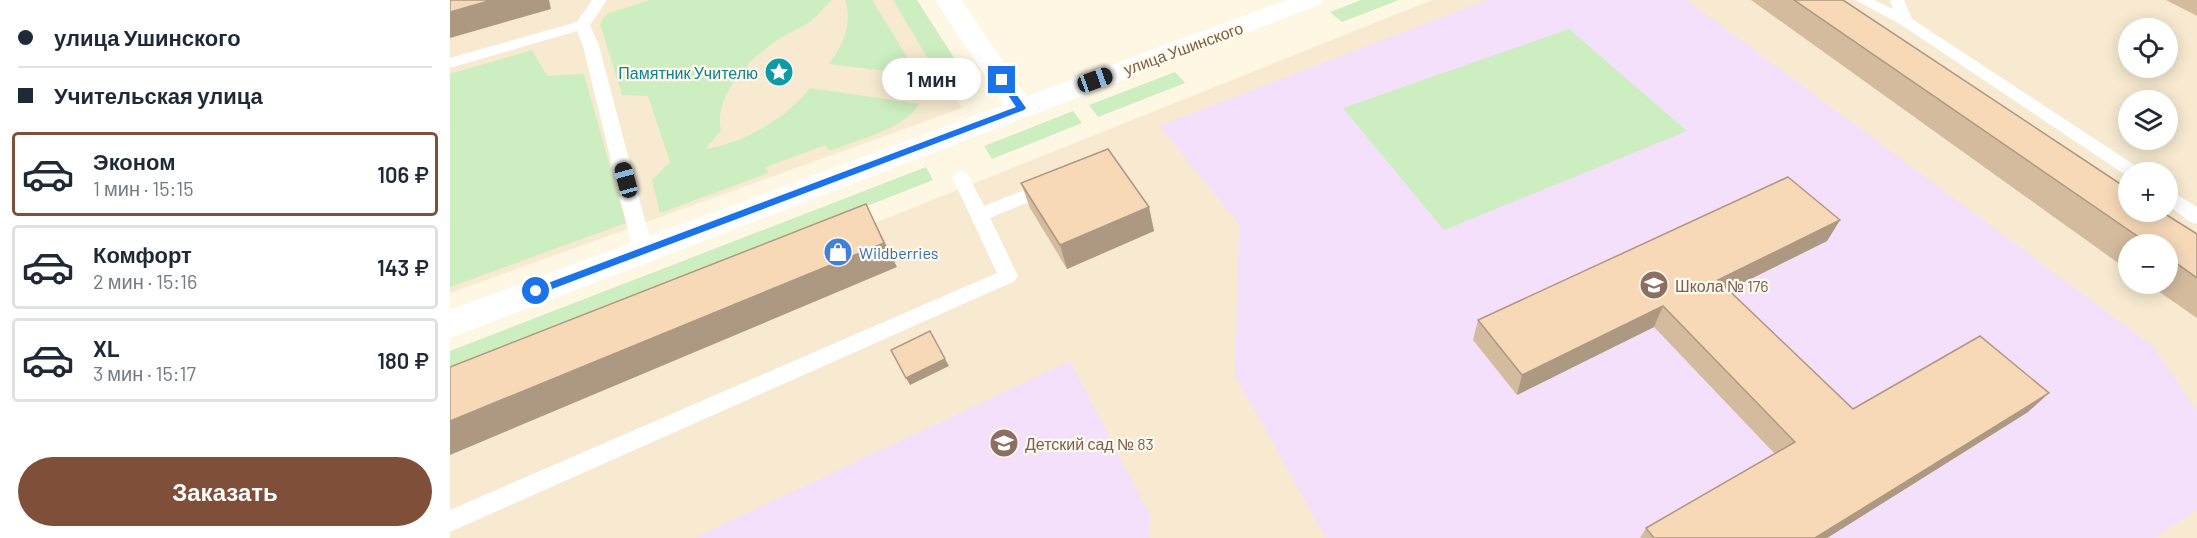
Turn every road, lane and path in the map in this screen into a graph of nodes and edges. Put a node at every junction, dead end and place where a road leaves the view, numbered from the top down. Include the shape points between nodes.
1 (600, 0) edge
2 (948, 0) edge
3 (1310, 0) edge
4 (1862, 0) edge
5 (1898, 0) edge
6 (1905, 21) junction
7 (582, 25) junction
8 (450, 63) edge
9 (1021, 108) junction
10 (2118, 162) edge
11 (961, 177) dead end
12 (1065, 179) edge
13 (2178, 203) edge
14 (979, 215) junction
15 (2197, 217) edge
16 (643, 251) junction
17 (450, 324) edge
18 (450, 521) edge

1 - 7 lane
2 - 9 street
3 - 9 street, улица Ушинского
4 - 6 lane
5 - 6 lane
6 - 10 lane
7 - 8 lane
7 - 16 lane via 591,46
9 - 16 street, улица Ушинского
11 - 14 lane
12 - 14 lane
13 - 15 lane
14 - 18 lane via 1008,276
16 - 17 street, улица Ушинского

